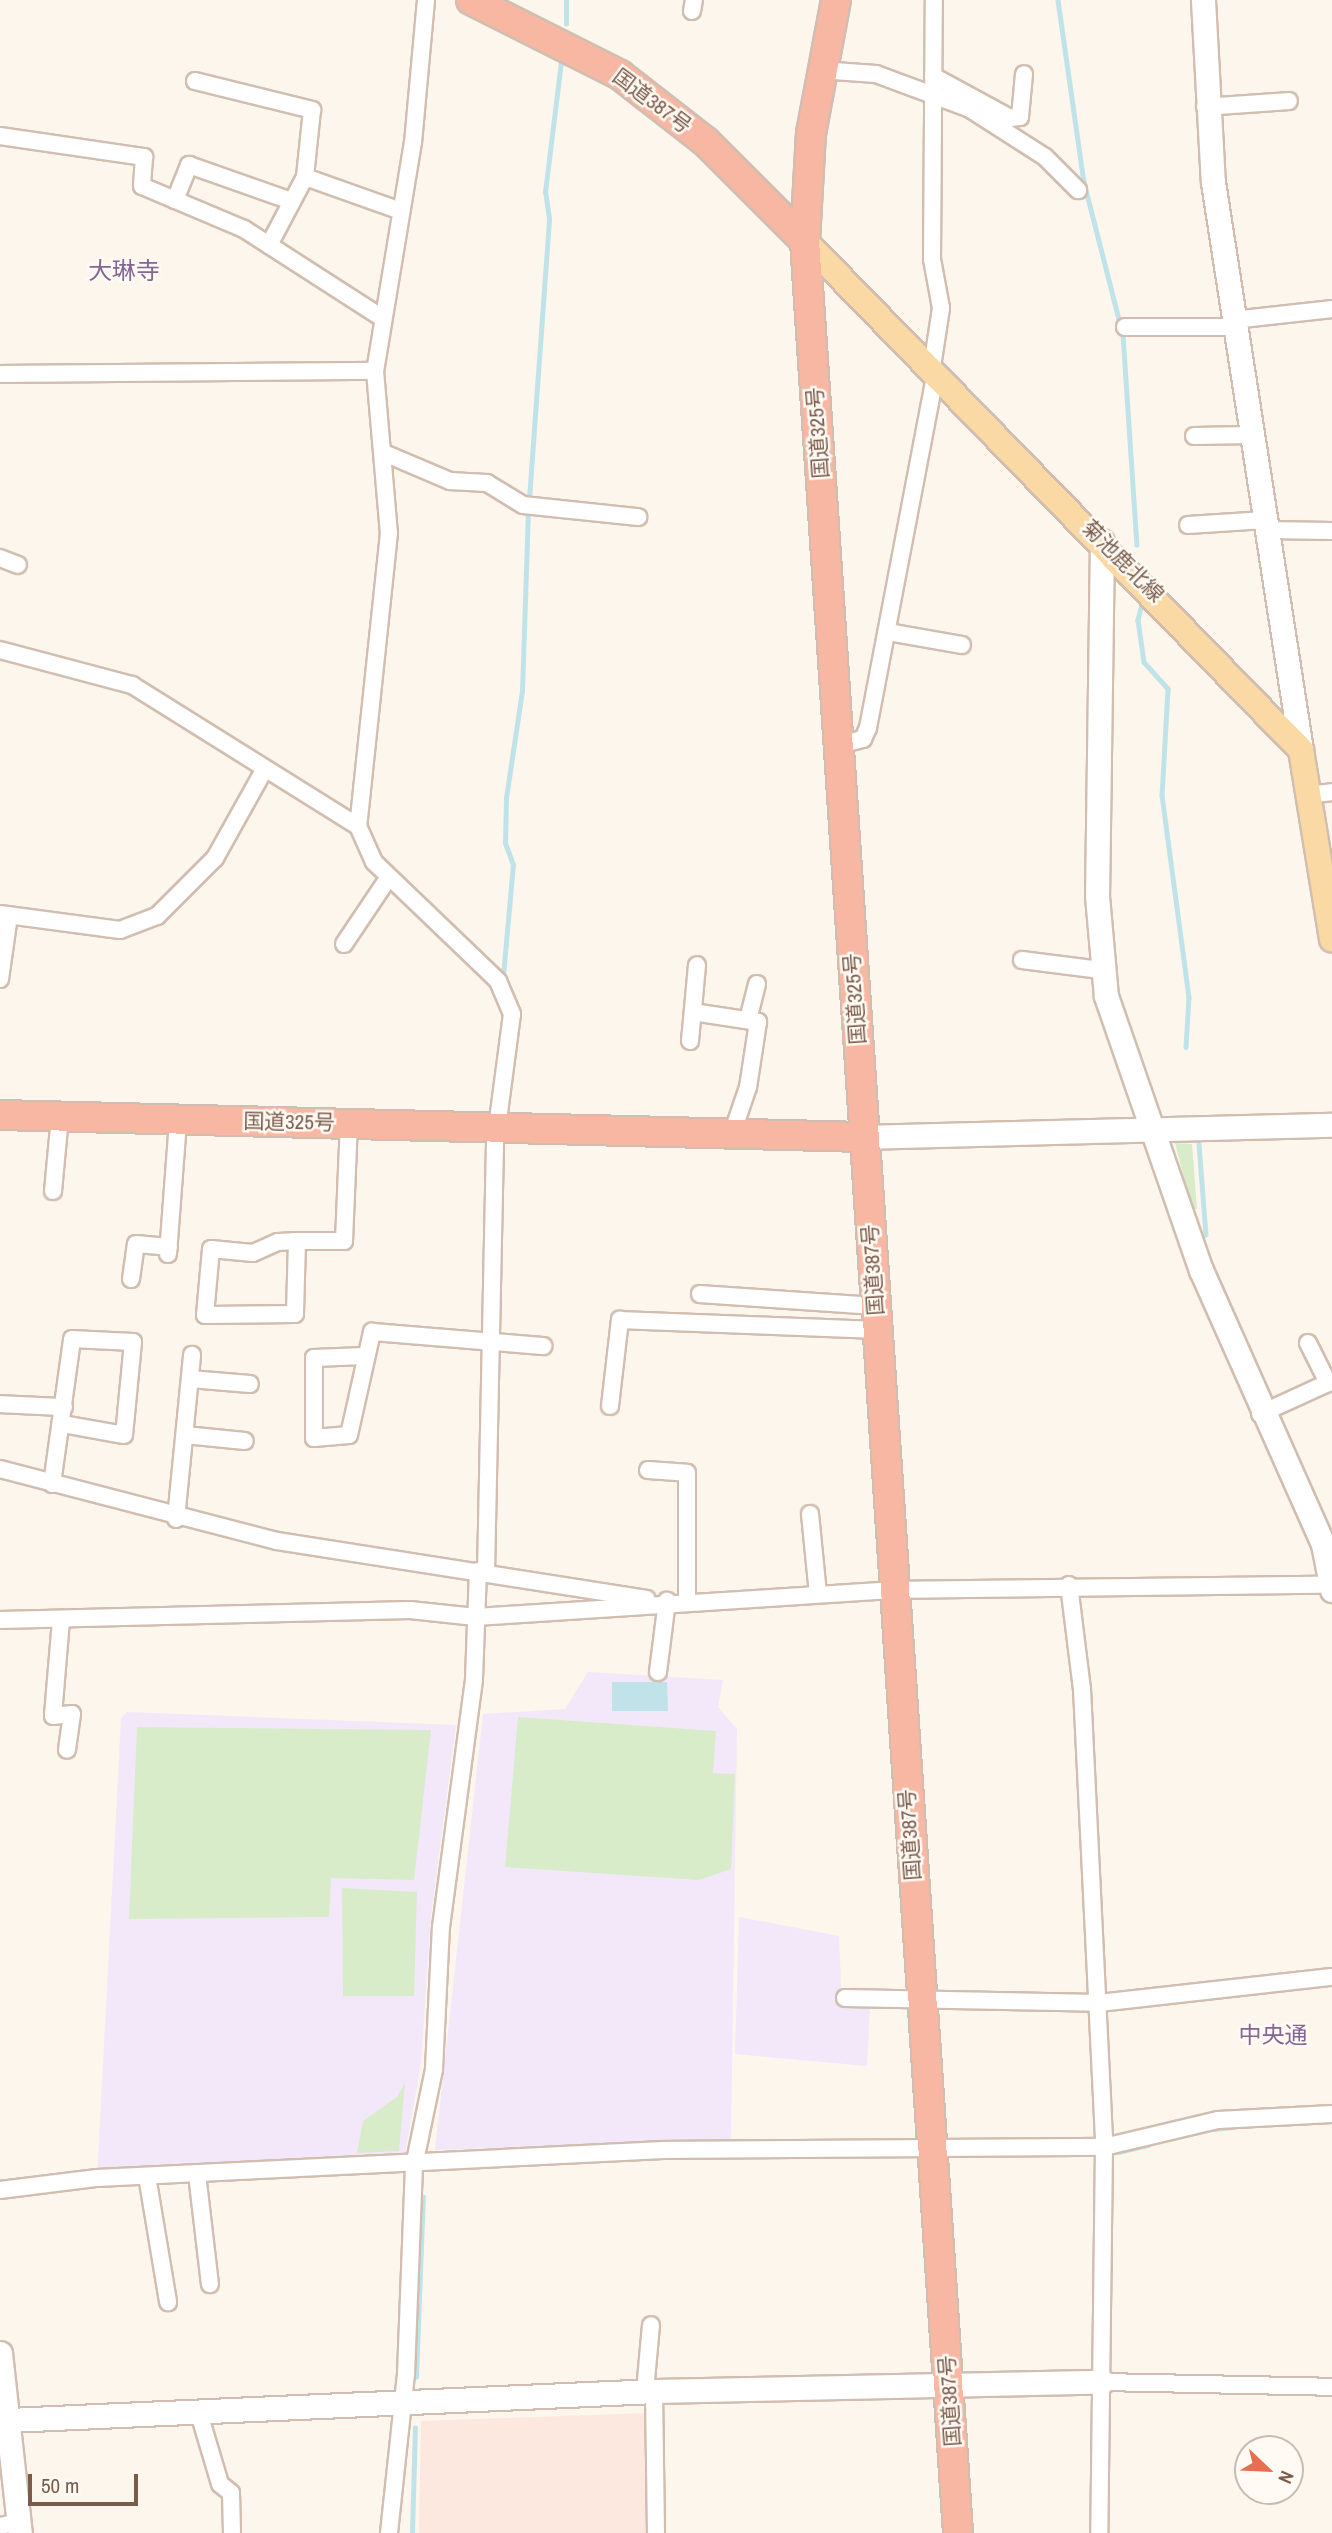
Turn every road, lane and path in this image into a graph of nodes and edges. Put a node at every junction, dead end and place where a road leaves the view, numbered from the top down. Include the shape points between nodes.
1 (426, 0) edge
2 (471, 0) edge
3 (836, 0) edge
4 (934, 0) edge
5 (1203, 0) edge
6 (820, 70) junction
7 (1024, 74) dead end
8 (195, 81) dead end
9 (932, 84) junction
10 (1289, 101) dead end
11 (1205, 107) junction
12 (0, 135) edge
13 (306, 177) junction
14 (1078, 190) dead end
15 (176, 200) junction
16 (291, 201) junction
17 (401, 211) junction
18 (805, 241) junction
19 (269, 245) junction
20 (1332, 309) edge
21 (382, 318) junction
22 (1234, 323) junction
23 (1125, 327) dead end
24 (934, 369) junction
25 (375, 371) junction
26 (0, 373) edge
27 (1251, 435) junction
28 (1194, 436) dead end
29 (384, 453) junction
30 (638, 517) dead end
31 (1188, 524) dead end
32 (1266, 525) junction
33 (1332, 531) edge
34 (1102, 541) junction
35 (0, 558) edge
36 (18, 565) dead end
37 (888, 632) junction
38 (962, 645) dead end
39 (0, 650) edge
40 (840, 746) junction
41 (1301, 750) junction
42 (263, 772) junction
43 (1320, 793) edge
44 (358, 827) junction
45 (389, 877) junction
46 (4, 915) edge
47 (1332, 939) edge
48 (344, 944) dead end
49 (1022, 960) dead end
50 (697, 965) dead end
51 (1100, 970) junction
52 (0, 979) edge
53 (757, 984) dead end
54 (693, 1012) junction
55 (748, 1016) junction
56 (690, 1041) dead end
57 (0, 1115) edge
58 (60, 1117) junction
59 (178, 1120) junction
60 (349, 1124) junction
61 (1332, 1125) edge
62 (496, 1128) junction
63 (1151, 1130) junction
64 (732, 1134) junction
65 (863, 1138) junction
66 (53, 1191) dead end
67 (297, 1241) junction
68 (131, 1279) dead end
69 (700, 1294) dead end
70 (876, 1318) junction
71 (1308, 1343) dead end
72 (488, 1345) junction
73 (543, 1346) dead end
74 (192, 1355) dead end
75 (364, 1356) junction
76 (190, 1379) junction
77 (1330, 1382) edge
78 (250, 1384) dead end
79 (0, 1404) edge
80 (610, 1406) dead end
81 (64, 1407) junction
82 (1260, 1414) junction
83 (62, 1424) junction
84 (185, 1434) junction
85 (245, 1441) dead end
86 (0, 1469) edge
87 (648, 1470) dead end
88 (52, 1484) junction
89 (810, 1514) dead end
90 (176, 1519) junction
91 (482, 1572) junction
92 (1069, 1585) junction
93 (1331, 1586) edge
94 (895, 1590) junction
95 (818, 1594) junction
96 (663, 1601) junction
97 (687, 1601) junction
98 (476, 1617) junction
99 (0, 1620) edge
100 (61, 1620) junction
101 (658, 1672) dead end
102 (67, 1750) dead end
103 (1332, 1978) edge
104 (845, 1998) dead end
105 (924, 2003) junction
106 (1099, 2003) junction
107 (1332, 2114) edge
108 (1104, 2147) junction
109 (933, 2148) junction
110 (414, 2166) junction
111 (197, 2174) junction
112 (147, 2176) junction
113 (0, 2190) edge
114 (210, 2284) dead end
115 (168, 2302) dead end
116 (651, 2325) dead end
117 (0, 2353) edge
118 (1102, 2382) junction
119 (948, 2383) junction
120 (1332, 2387) edge
121 (649, 2391) junction
122 (401, 2401) junction
123 (198, 2410) junction
124 (9, 2420) junction
125 (13, 2527) edge
126 (232, 2533) edge
127 (389, 2533) edge
128 (656, 2533) edge
129 (958, 2533) edge
130 (1099, 2533) edge

1 - 17 street
2 - 18 highway, 国道387号 via 620,75 706,142
3 - 6 highway, 国道325号
4 - 9 street
5 - 11 street
6 - 9 street
6 - 18 highway, 国道325号
7 - 9 street via 1020,117 1010,118
8 - 13 street via 312,110 301,169
9 - 14 street via 1008,131
9 - 24 street via 932,259 941,308
10 - 11 street
11 - 22 street
12 - 15 street via 144,157 142,187
13 - 16 street
13 - 17 street
15 - 16 street via 190,165
15 - 19 street
16 - 19 street
17 - 21 street
18 - 24 main road, 菊池鹿北線
18 - 40 highway, 国道325号
19 - 21 street
20 - 22 street
21 - 25 street
22 - 23 street
22 - 27 street
24 - 34 main road, 菊池鹿北線
24 - 37 street
25 - 26 street
25 - 29 street
27 - 28 street
27 - 32 street
29 - 30 street via 450,481 487,483 523,505
29 - 44 street via 389,533
31 - 32 street
32 - 33 street
32 - 41 street
34 - 41 main road, 菊池鹿北線
34 - 51 street
35 - 36 street
37 - 38 street
37 - 40 street via 868,728 854,745
39 - 42 street via 132,685
40 - 65 highway, 国道325号
41 - 43 main road
42 - 44 street
42 - 46 street via 215,858 157,916 120,930
43 - 47 main road
44 - 45 street
45 - 48 street
45 - 62 street via 478,959 510,1002
46 - 52 street
49 - 51 street
50 - 54 street
51 - 63 street
53 - 55 street
54 - 55 street
54 - 56 street
55 - 64 street via 759,1027
57 - 58 highway, 国道325号
58 - 59 highway, 国道325号
58 - 66 street
59 - 60 highway, 国道325号
59 - 68 street via 169,1250 136,1244
60 - 62 highway, 国道325号
60 - 67 street via 344,1241
61 - 63 street
62 - 64 highway, 国道325号
62 - 72 street
63 - 65 street
63 - 82 street
64 - 65 highway, 国道325号
65 - 70 highway, 国道387号
67 - 67 street via 253,1253 211,1250 205,1315 295,1314
69 - 70 street
70 - 80 street via 620,1321
70 - 94 highway, 国道387号
71 - 77 street
72 - 73 street
72 - 75 street via 372,1332
72 - 91 street
74 - 76 street
75 - 75 street via 346,1439 314,1438 314,1358
76 - 78 street
76 - 84 street
77 - 82 street
79 - 81 street
81 - 83 street
81 - 83 street via 72,1339 133,1342 124,1435
82 - 93 street via 1323,1544
83 - 88 street
84 - 85 street
84 - 90 street
86 - 88 street
87 - 97 street via 687,1473
88 - 90 street
89 - 95 street
90 - 91 street via 277,1542
91 - 96 street
91 - 98 street
92 - 93 street
92 - 94 street
92 - 106 street via 1082,1689
94 - 95 street
94 - 105 highway, 国道387号
95 - 97 street
96 - 97 street
96 - 98 street via 596,1611
96 - 101 street
98 - 100 street via 410,1611
98 - 110 street via 474,1679 441,1927 434,2069
99 - 100 street
100 - 102 street via 52,1716 72,1714
103 - 106 street
104 - 105 street
105 - 106 street
105 - 109 highway, 国道387号
106 - 108 street
107 - 108 street via 1209,2122
108 - 109 street
108 - 118 street
109 - 110 street via 663,2150
109 - 119 highway, 国道387号
110 - 111 street
110 - 122 street
111 - 112 street
111 - 114 street
112 - 113 street
112 - 115 street
116 - 121 street
117 - 124 street
118 - 119 street
118 - 120 street
118 - 130 street
119 - 121 street
119 - 129 highway, 国道387号
121 - 122 street
121 - 128 street
122 - 123 street
122 - 127 street
123 - 124 street
123 - 126 street via 220,2484 231,2493
124 - 125 street

